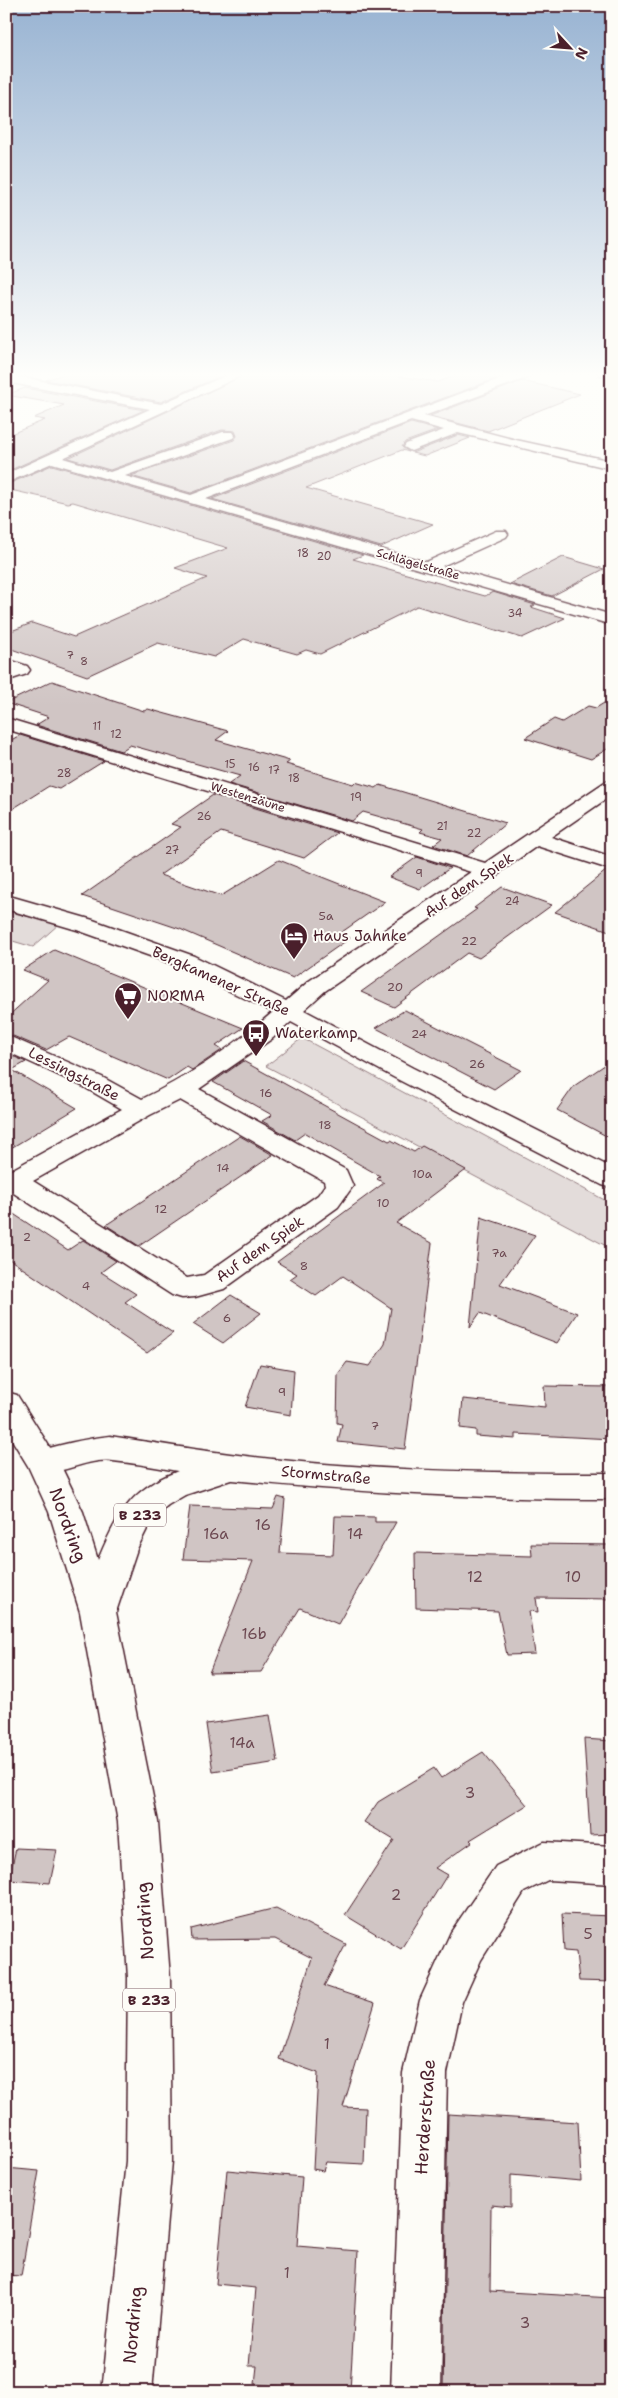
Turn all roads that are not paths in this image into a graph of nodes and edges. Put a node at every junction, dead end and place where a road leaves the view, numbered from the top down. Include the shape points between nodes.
1 (139, 484) edge
2 (232, 484) edge
3 (192, 499) junction
4 (501, 534) dead end
5 (427, 567) junction
6 (612, 620) edge
7 (6, 664) edge
8 (6, 676) edge
9 (6, 723) edge
10 (612, 786) edge
11 (537, 839) junction
12 (612, 864) edge
13 (490, 870) junction
14 (6, 902) edge
15 (288, 1011) junction
16 (6, 1042) edge
17 (182, 1090) junction
18 (141, 1109) junction
19 (612, 1179) edge
20 (10, 1183) edge
21 (6, 1403) edge
22 (43, 1462) junction
23 (231, 1467) junction
24 (612, 1486) edge
25 (98, 1612) junction
26 (612, 1865) edge
27 (127, 2392) edge
28 (416, 2392) edge

1 - 3 street, Schlägelstraße
2 - 3 street
3 - 5 street, Schlägelstraße
4 - 5 street
5 - 6 street, Schlägelstraße
7 - 8 street via 21,670
9 - 13 street, Westenzäune
10 - 11 street, Auf dem Spiek
11 - 12 street
11 - 13 street, Auf dem Spiek
13 - 15 street, Auf dem Spiek via 317,986
14 - 15 street, Bergkamener Straße via 85,925 186,961
15 - 17 street, Auf dem Spiek via 264,1033
15 - 19 street, Bergkamener Straße
16 - 18 street, Lessingstraße via 93,1082
17 - 18 street, Auf dem Spiek
17 - 20 street, Auf dem Spiek via 336,1176 338,1186 328,1201 214,1282 182,1288
18 - 20 street, Auf dem Spiek
21 - 22 street, B 233
22 - 23 street, Stormstraße via 110,1448
22 - 25 street, Nordring / B 233 via 66,1512
23 - 24 street, Stormstraße via 495,1486
23 - 25 street, B 233 via 190,1479 154,1497 131,1525
25 - 27 street, Nordring / B 233 via 138,1822 149,1978 148,2162
26 - 28 street, Herderstraße via 544,1861 510,1879 466,1946 441,2000 425,2073

